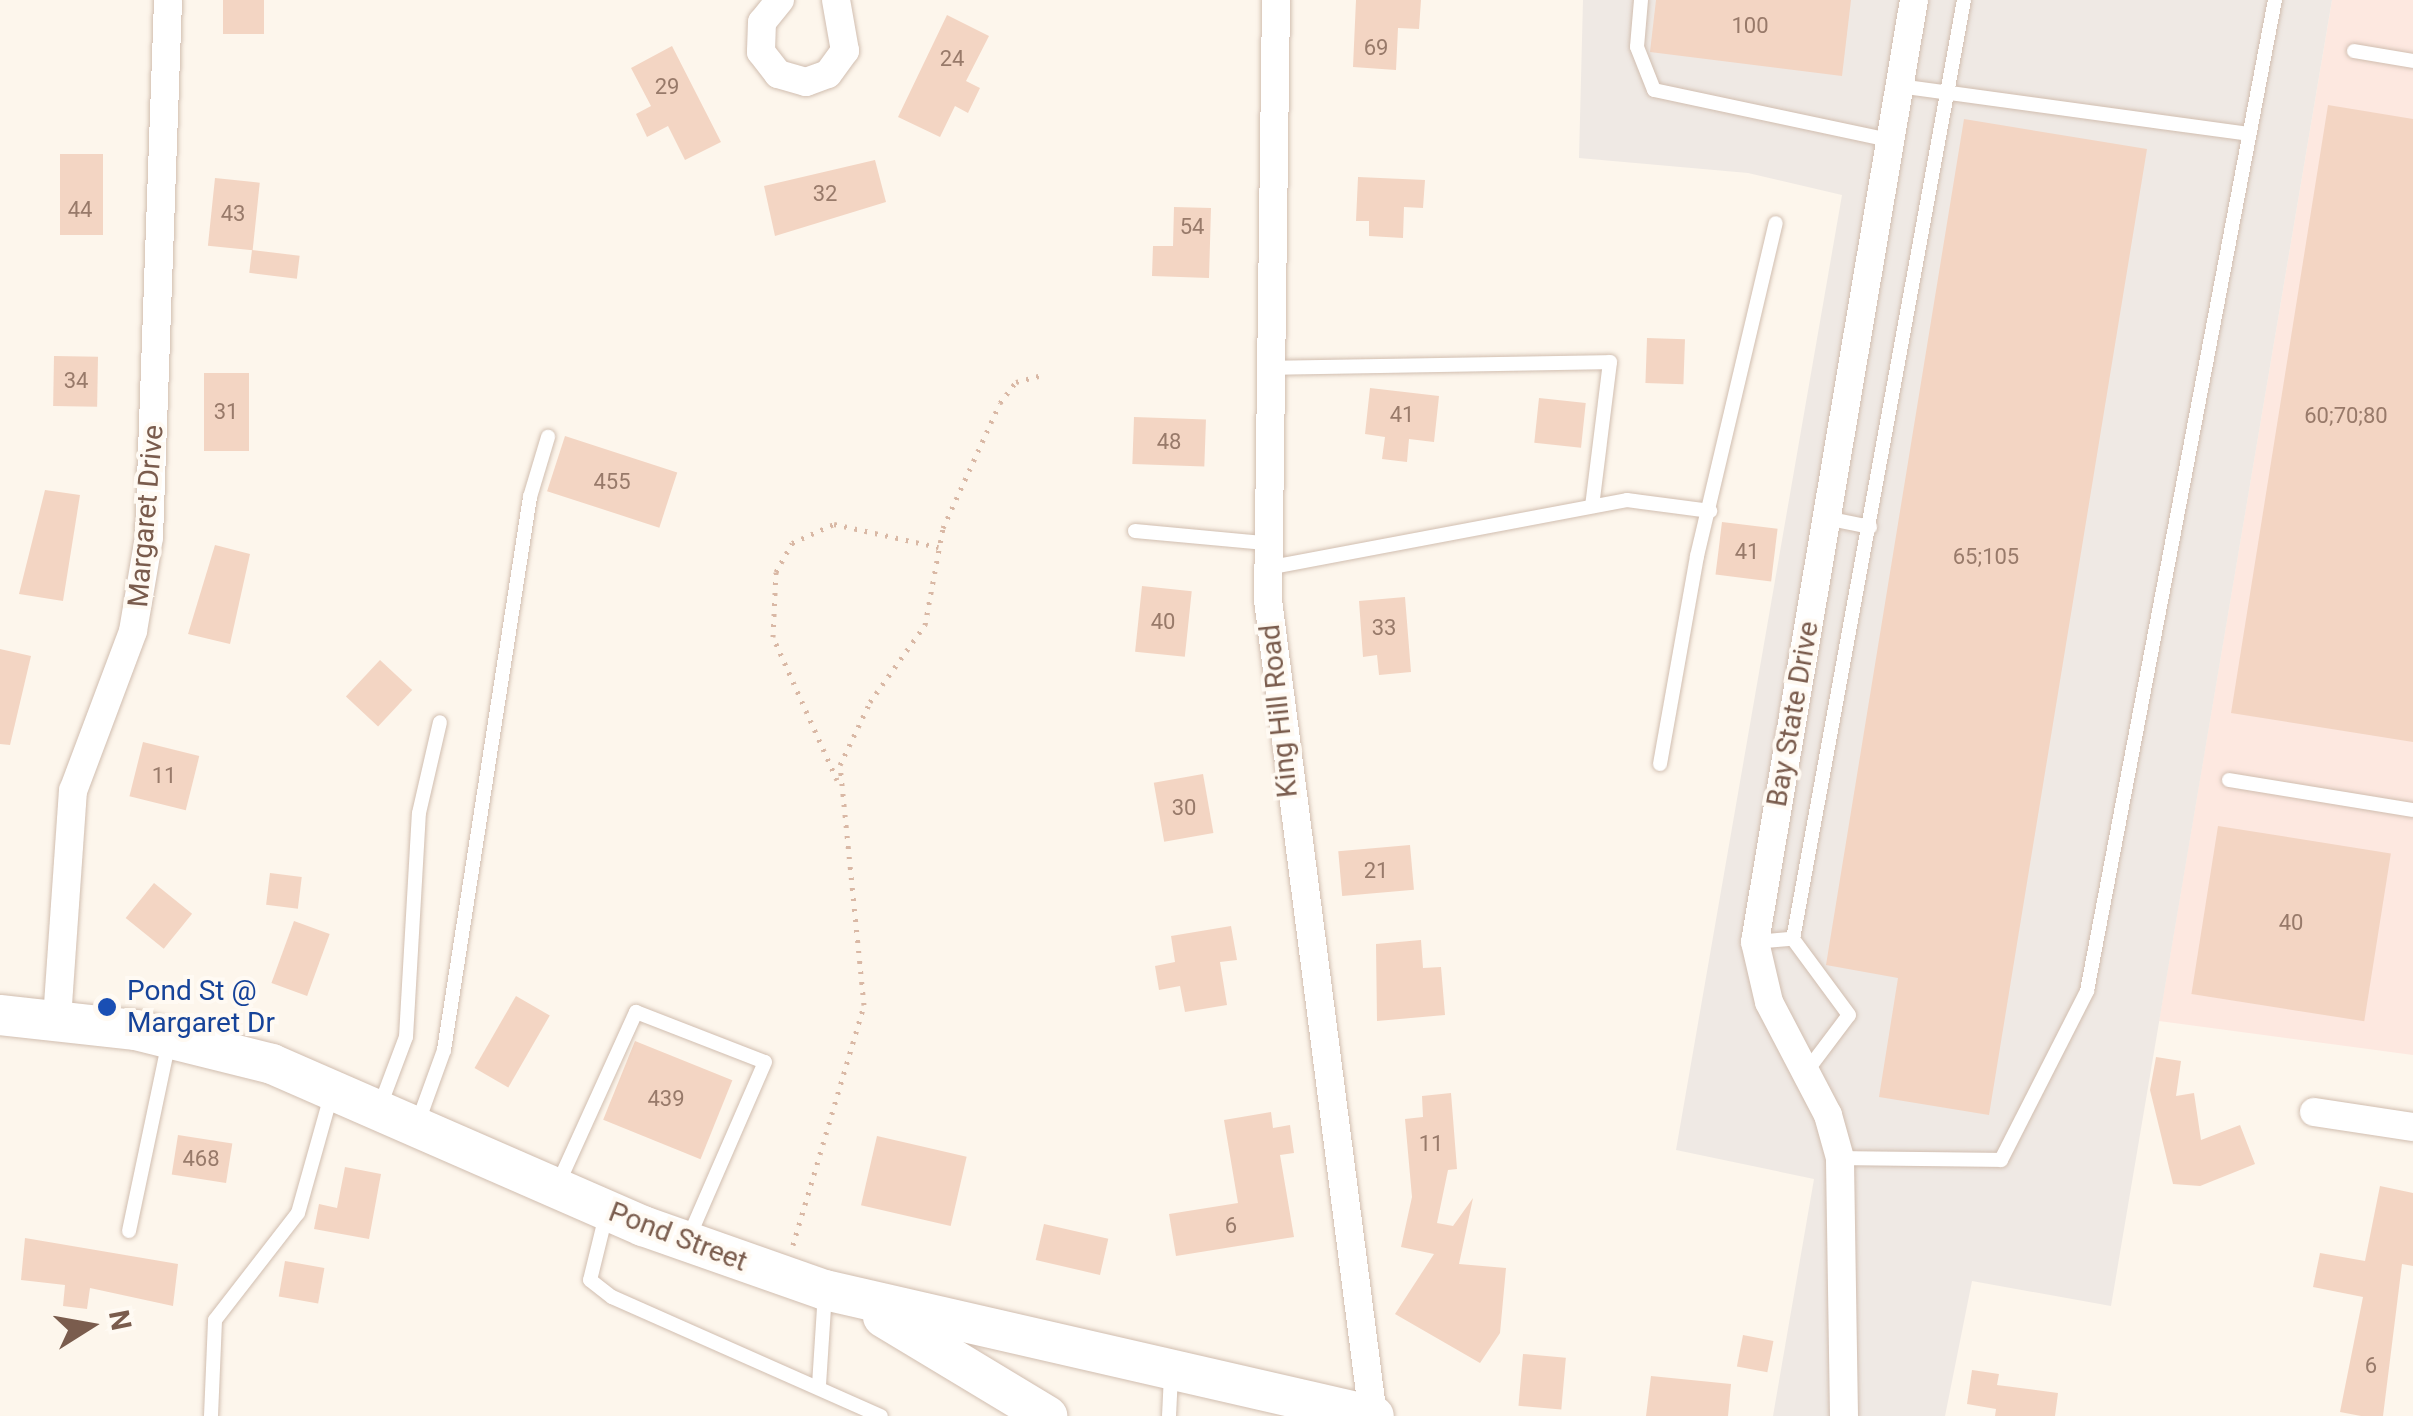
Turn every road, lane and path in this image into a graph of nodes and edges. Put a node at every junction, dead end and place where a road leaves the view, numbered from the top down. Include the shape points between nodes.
1 (168, 0) edge
2 (780, 0) edge
3 (836, 0) edge
4 (1276, 0) edge
5 (1641, 0) edge
6 (1914, 0) edge
7 (1964, 0) edge
8 (2274, 0) edge
9 (2354, 51) dead end
10 (2413, 60) edge
11 (1900, 86) junction
12 (1951, 93) junction
13 (2249, 134) junction
14 (1890, 140) junction
15 (1776, 223) dead end
16 (1268, 368) junction
17 (1046, 374) dead end
18 (548, 437) dead end
19 (1592, 506) junction
20 (1710, 511) junction
21 (1826, 518) junction
22 (1870, 528) junction
23 (1135, 531) dead end
24 (938, 546) junction
25 (1266, 556) junction
26 (440, 722) dead end
27 (1660, 764) dead end
28 (2228, 780) dead end
29 (838, 783) junction
30 (2413, 810) edge
31 (1792, 939) junction
32 (1756, 942) junction
33 (0, 1015) edge
34 (57, 1019) junction
35 (170, 1036) junction
36 (1806, 1072) junction
37 (335, 1086) junction
38 (380, 1106) junction
39 (2314, 1112) dead end
40 (417, 1123) junction
41 (2413, 1127) edge
42 (1840, 1158) junction
43 (556, 1187) junction
44 (607, 1210) junction
45 (129, 1231) dead end
46 (687, 1243) junction
47 (782, 1276) junction
48 (825, 1290) junction
49 (1172, 1370) junction
50 (819, 1386) junction
51 (210, 1416) edge
52 (881, 1416) edge
53 (1047, 1416) edge
54 (1169, 1416) edge
55 (1373, 1416) edge
56 (1844, 1416) edge

1 - 34 street, Margaret Drive via 149,537 133,632 73,791
2 - 3 street via 762,22 761,52 778,74 806,82 828,74 845,51
4 - 16 street, King Hill Road
5 - 14 lane via 1646,77 1670,96
6 - 11 street, Bay State Drive
7 - 12 lane
8 - 13 lane
9 - 10 lane
11 - 12 lane
11 - 14 street, Bay State Drive
12 - 13 lane
12 - 22 lane
13 - 42 lane via 2087,991 2001,1160
14 - 21 street, Bay State Drive
15 - 20 lane
16 - 19 lane via 1610,362
16 - 25 street, King Hill Road
17 - 24 path via 1016,382 1000,404
18 - 40 lane via 444,1050
19 - 20 lane via 1644,500
19 - 25 lane
20 - 27 lane
21 - 22 lane
21 - 32 street, Bay State Drive
22 - 31 lane
23 - 25 lane
24 - 29 path via 926,625 861,718
24 - 29 path via 834,524 792,543 776,572 773,637
25 - 55 street, King Hill Road via 1287,790
26 - 38 lane via 419,813 406,1036
28 - 30 lane
29 - 47 path via 864,1006
31 - 32 lane
31 - 36 lane via 1848,1014
32 - 36 street, Bay State Drive via 1768,1002
33 - 34 main road, Pond Street
34 - 35 main road, Pond Street
35 - 37 main road, Pond Street
35 - 45 lane
36 - 42 street, Bay State Drive
37 - 38 main road, Pond Street
37 - 51 lane via 298,1213 215,1320
38 - 40 main road, Pond Street
39 - 41 street
40 - 43 main road, Pond Street
42 - 56 street, Bay State Drive
43 - 44 main road, Pond Street
43 - 46 lane via 636,1012 766,1062
44 - 46 main road, Pond Street
44 - 50 lane via 590,1280
46 - 47 main road, Pond Street
47 - 48 main road, Pond Street
48 - 49 main road, Pond Street
48 - 50 lane
48 - 53 main road
49 - 54 lane
49 - 55 main road, Pond Street
50 - 52 lane

